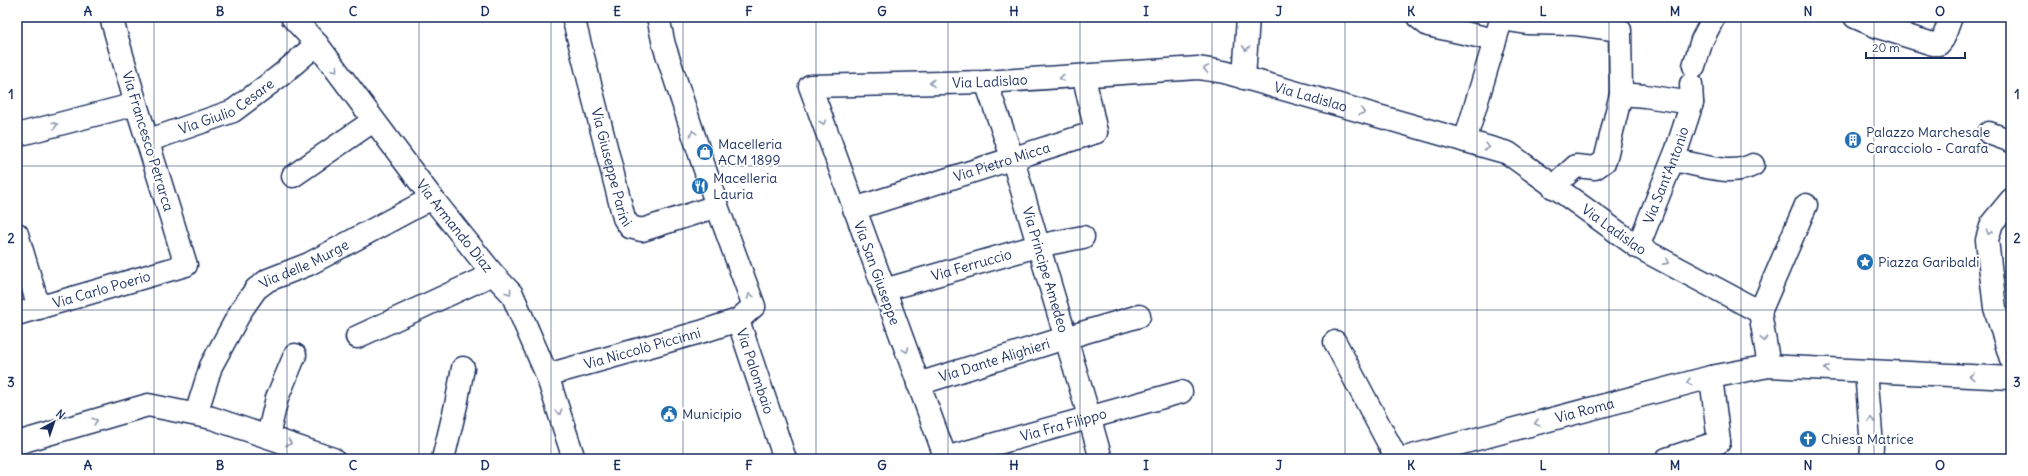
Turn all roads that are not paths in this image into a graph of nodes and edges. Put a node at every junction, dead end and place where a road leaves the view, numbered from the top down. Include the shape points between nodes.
1 (111, 17) edge
2 (292, 17) edge
3 (573, 17) edge
4 (658, 17) edge
5 (1248, 17) edge
6 (1418, 17) edge
7 (1714, 17) edge
8 (1855, 17) edge
9 (1951, 17) edge
10 (1501, 18) edge
11 (1495, 40) junction
12 (317, 44) junction
13 (1084, 77) junction
14 (1244, 78) junction
15 (986, 82) junction
16 (1692, 85) junction
17 (810, 86) joint
18 (1621, 94) junction
19 (136, 104) junction
20 (373, 121) junction
21 (1989, 134) dead end
22 (17, 136) edge
23 (147, 141) junction
24 (1465, 141) junction
25 (2011, 141) edge
26 (1012, 160) junction
27 (1673, 160) junction
28 (1753, 165) dead end
29 (293, 176) dead end
30 (1553, 187) junction
31 (432, 198) junction
32 (2011, 200) edge
33 (1806, 205) dead end
34 (717, 206) junction
35 (854, 209) junction
36 (17, 234) edge
37 (1083, 237) dead end
38 (1037, 246) junction
39 (1638, 247) junction
40 (186, 265) joint
41 (493, 274) junction
42 (884, 290) junction
43 (39, 308) junction
44 (1760, 312) junction
45 (17, 314) edge
46 (1139, 316) dead end
47 (738, 320) junction
48 (357, 338) dead end
49 (1065, 338) junction
50 (1335, 342) dead end
51 (294, 355) dead end
52 (2011, 360) edge
53 (1769, 366) junction
54 (463, 368) dead end
55 (1866, 371) junction
56 (547, 375) junction
57 (1711, 377) junction
58 (2011, 378) edge
59 (918, 384) junction
60 (1181, 392) dead end
61 (204, 416) junction
62 (1089, 416) junction
63 (268, 436) junction
64 (17, 443) edge
65 (323, 457) edge
66 (945, 458) edge
67 (443, 459) edge
68 (574, 459) edge
69 (785, 459) edge
70 (1101, 459) edge
71 (1396, 459) edge
72 (1401, 459) edge
73 (1667, 459) edge
74 (1871, 459) edge

1 - 19 street, Via Francesco Petrarca
2 - 12 street, Via Armando Diaz
3 - 34 street, Via Giuseppe Parini via 624,218 630,227 642,230
34 -> 4 street, Via Palombaio via 664,45
5 -> 14 street
6 - 11 street via 1428,24
7 - 16 street, Via Sant'Antonio via 1702,40
8 - 9 street via 1878,27 1939,44
10 - 11 street
10 - 18 street via 1527,23 1576,24 1620,30
11 - 24 street
12 -> 20 street, Via Armando Diaz
12 - 23 street, Via Giulio Cesare via 233,111
14 -> 13 street, Via Ladislao via 1198,68
13 -> 15 street, Via Ladislao
13 - 26 street, Via Pietro Micca via 1096,132
14 -> 24 street, Via Ladislao
15 -> 17 street, Via Ladislao
15 - 26 street, Via Principe Amedeo
16 - 18 street via 1645,96
16 - 27 street, Via Sant'Antonio
17 -> 35 street, Via San Giuseppe
18 - 30 street via 1605,161 1595,168 1576,166
22 -> 19 street
19 - 23 street, Via Francesco Petrarca
20 - 29 street
20 - 31 street, Via Armando Diaz
21 - 25 street
23 - 40 street, Via Francesco Petrarca
24 -> 30 street, Via Ladislao via 1508,153
26 - 35 street, Via Pietro Micca
26 - 38 street, Via Principe Amedeo
27 - 28 street via 1730,170 1743,170
27 - 39 street, Via Sant'Antonio
30 - 39 street, Via Ladislao
31 - 41 street, Via Armando Diaz
31 - 61 street, Via delle Murge via 309,264 268,280 256,289 211,366
32 -> 52 street via 1992,223 1986,240 1995,308
33 - 44 street
47 -> 34 street, Via Palombaio via 754,306
35 - 42 street, Via San Giuseppe
36 - 43 street
37 - 38 street, Via Ferruccio
38 - 42 street, Via Ferruccio
38 - 49 street, Via Principe Amedeo
39 -> 44 street, Via Ladislao
40 - 43 street, Via Carlo Poerio
41 - 48 street
41 -> 56 street, Via Armando Diaz via 512,294
42 -> 59 street, Via San Giuseppe
43 - 45 street, Via Carlo Poerio
44 -> 53 street
46 - 49 street, Via Dante Alighieri
47 - 56 street, Via Niccolò Piccinni
47 - 69 street, Via Palombaio
49 - 59 street, Via Dante Alighieri
49 - 62 street, Via Principe Amedeo
50 - 71 street
51 - 63 street via 277,398
55 -> 53 street, Via Roma
53 - 57 street, Via Roma
54 - 67 street
58 -> 55 street, Via Roma
74 -> 55 street
56 -> 68 street, Via Armando Diaz
57 -> 72 street, Via Roma
57 - 73 street via 1719,442
59 - 66 street, Via San Giuseppe
60 - 62 street, Via Fra Filippo
61 - 63 street
64 -> 61 street via 148,405
62 - 66 street, Via Fra Filippo
62 - 70 street, Via Principe Amedeo
63 -> 65 street

